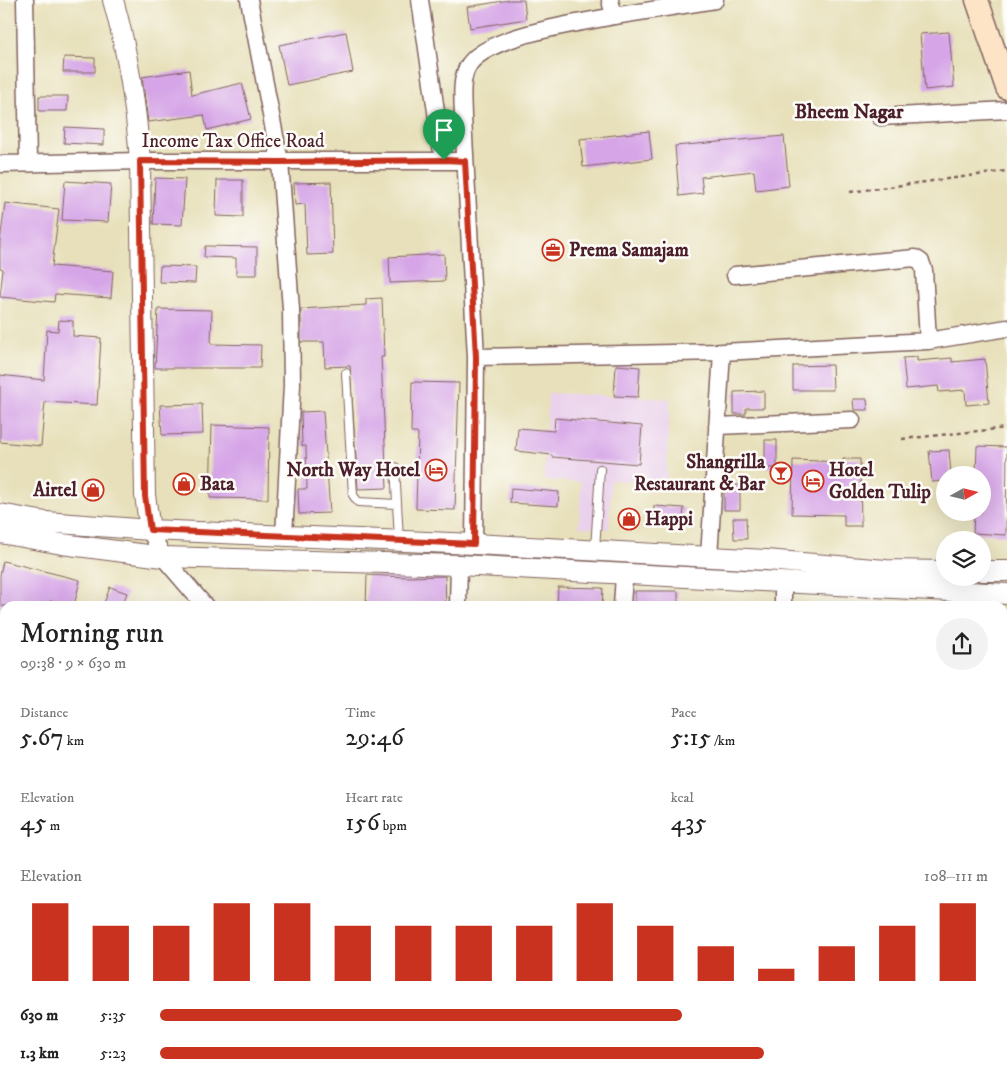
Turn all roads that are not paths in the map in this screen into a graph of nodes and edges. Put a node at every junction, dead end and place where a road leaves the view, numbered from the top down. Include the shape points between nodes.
1 (25, 0) edge
2 (112, 0) edge
3 (249, 0) edge
4 (420, 0) edge
5 (610, 0) edge
6 (977, 0) edge
7 (987, 0) edge
8 (705, 1) edge
9 (614, 16) junction
10 (1007, 56) edge
11 (1007, 88) edge
12 (1007, 110) edge
13 (880, 117) dead end
14 (444, 160) junction
15 (140, 161) junction
16 (465, 161) junction
17 (280, 162) junction
18 (28, 163) junction
19 (0, 164) edge
20 (735, 275) dead end
21 (1007, 328) edge
22 (928, 341) junction
23 (722, 352) junction
24 (476, 357) junction
25 (346, 373) dead end
26 (852, 420) dead end
27 (717, 426) junction
28 (395, 466) dead end
29 (600, 469) dead end
30 (397, 504) junction
31 (0, 514) edge
32 (150, 530) junction
33 (0, 533) edge
34 (284, 536) junction
35 (399, 542) junction
36 (474, 544) junction
37 (594, 552) junction
38 (163, 557) junction
39 (708, 557) junction
40 (459, 565) junction
41 (936, 571) edge
42 (991, 571) edge
43 (1007, 571) edge
44 (624, 575) junction
45 (784, 584) junction
46 (1007, 594) edge
47 (201, 601) edge
48 (458, 601) edge
49 (622, 601) edge
50 (783, 601) edge

1 - 18 street
2 - 15 street via 130,68
3 - 17 street
4 - 14 street
5 - 9 street
6 - 11 main road
7 - 10 main road
8 - 9 street
9 - 16 street via 511,39 484,50 474,59 467,68 463,93
12 - 13 street
14 - 16 street, Income Tax Office Road
14 - 17 street, Income Tax Office Road
15 - 17 street, Income Tax Office Road
15 - 18 street, Income Tax Office Road
15 - 32 street via 145,496
16 - 24 street
17 - 34 street via 292,334
18 - 19 street, Income Tax Office Road
20 - 22 street via 915,258 924,270
21 - 22 street
22 - 23 street
23 - 24 street
23 - 27 street
24 - 36 street
25 - 30 lane via 353,496 358,502
26 - 27 street
27 - 39 street
28 - 30 lane
29 - 37 lane
30 - 35 lane
31 - 32 street via 46,522
32 - 34 street
32 - 38 street
33 - 38 street
34 - 35 street
35 - 36 street
36 - 37 street
37 - 39 street
38 - 40 street
38 - 47 street
39 - 41 street
40 - 44 street
40 - 48 street
42 - 43 street
44 - 45 street
44 - 49 street
45 - 46 street
45 - 50 street

